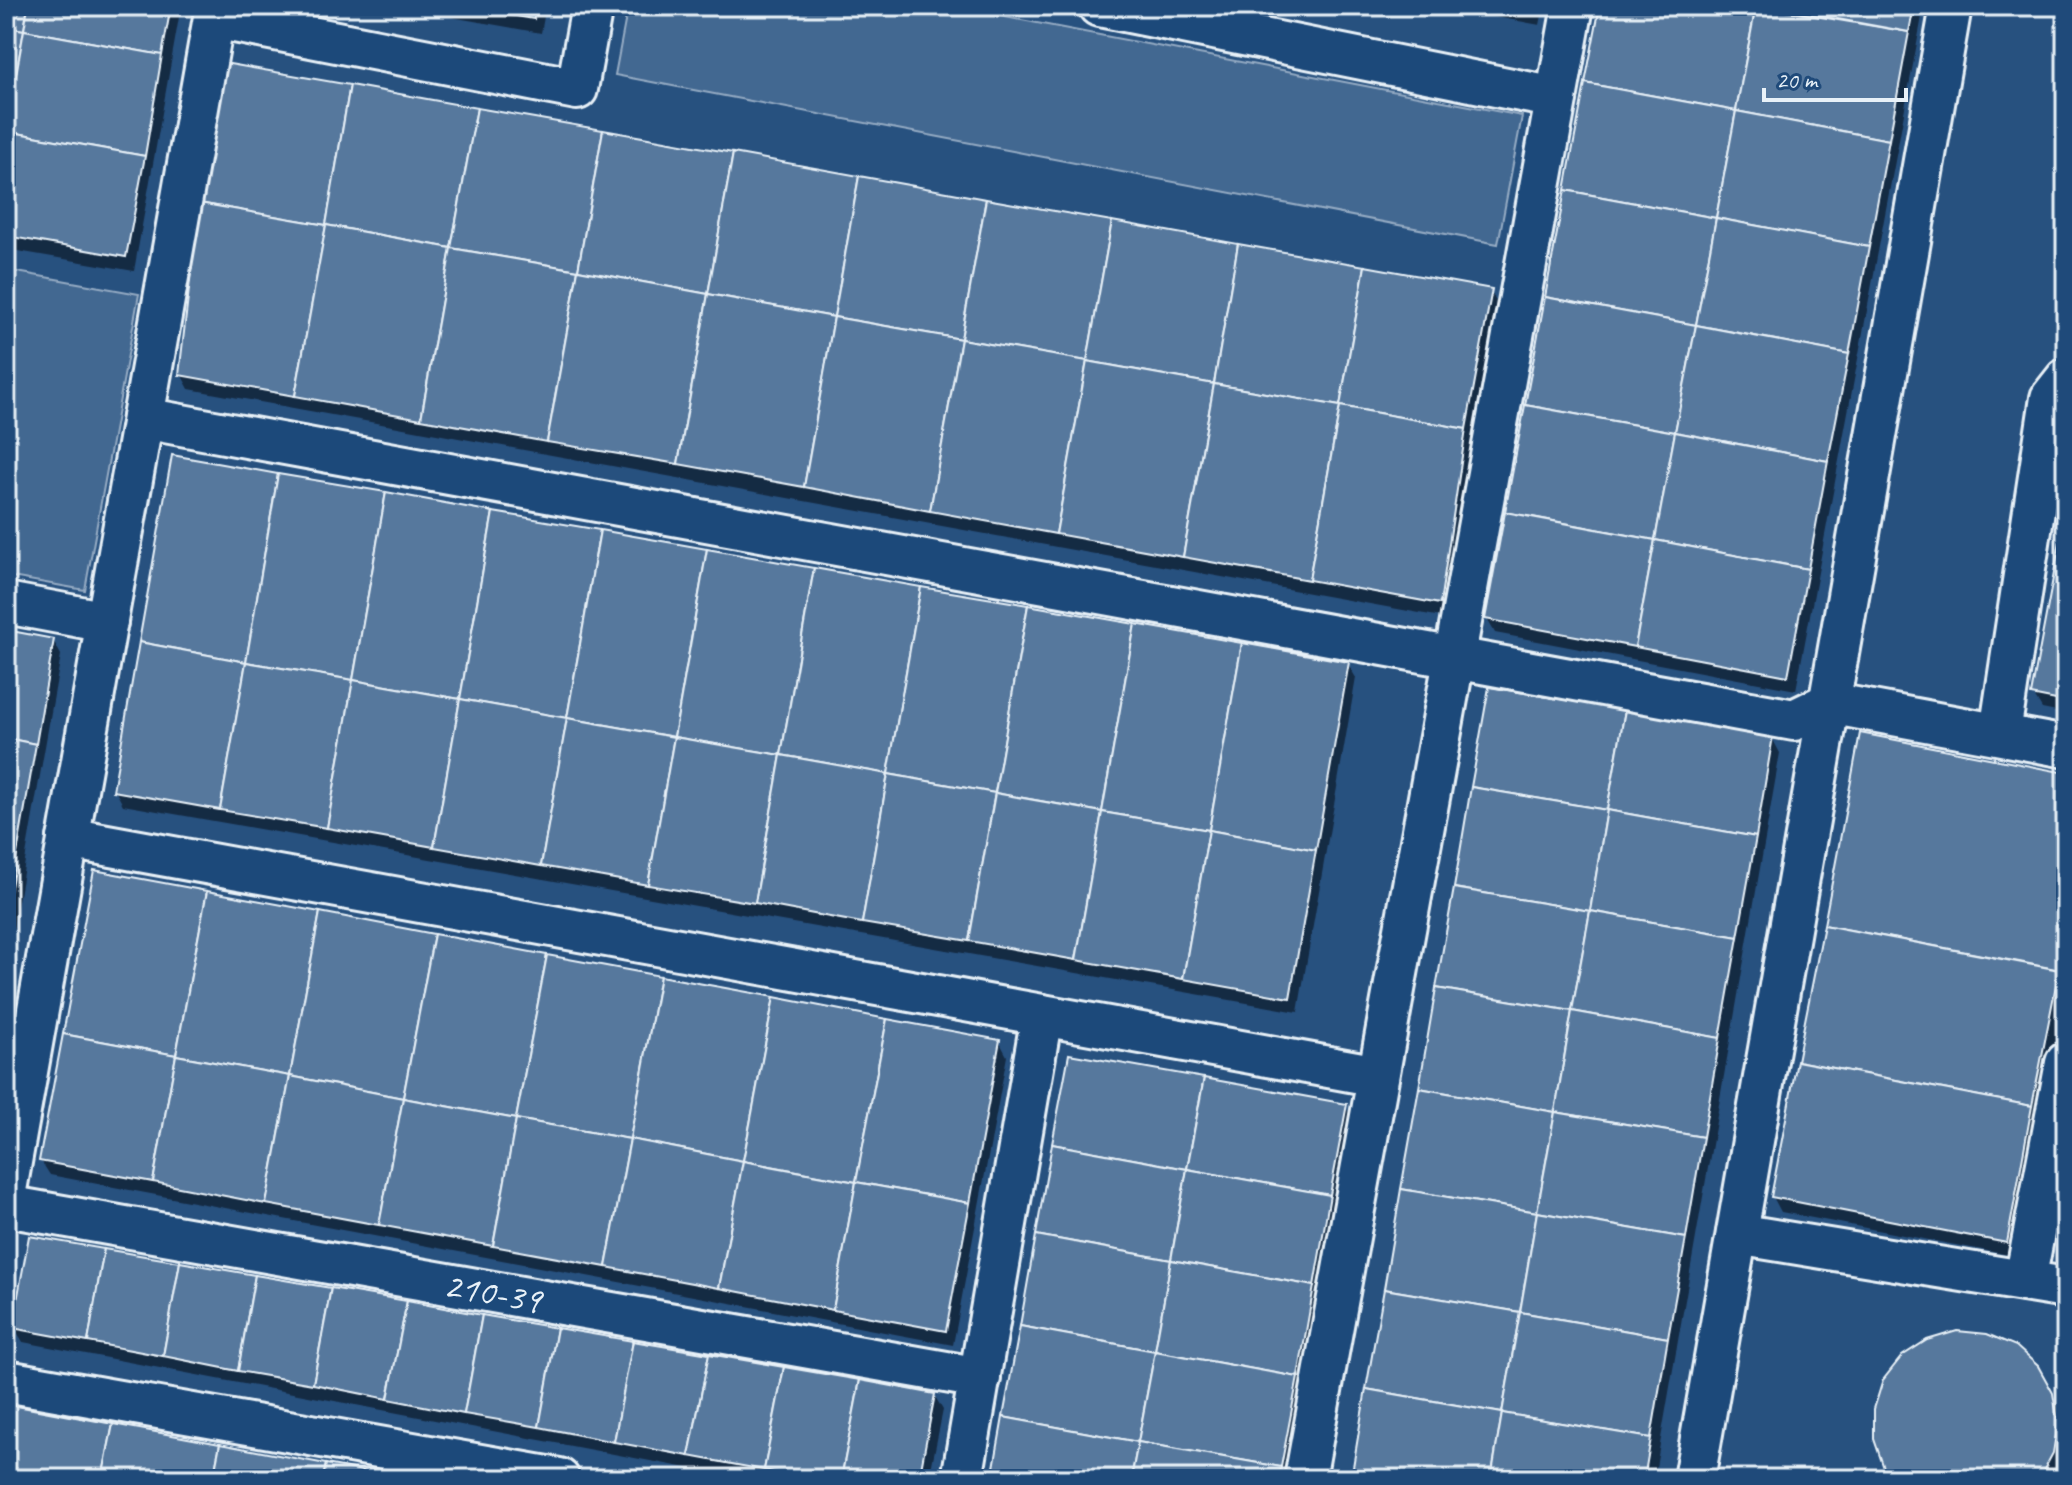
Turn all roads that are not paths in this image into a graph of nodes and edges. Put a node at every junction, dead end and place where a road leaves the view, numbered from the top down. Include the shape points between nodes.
1 (592, 6) edge
2 (1099, 6) edge
3 (1573, 6) edge
4 (1951, 6) edge
5 (215, 12) edge
6 (1556, 98) junction
7 (2066, 379) edge
8 (143, 418) junction
9 (6, 603) edge
10 (107, 622) junction
11 (1455, 655) junction
12 (1829, 703) junction
13 (2000, 733) junction
14 (2066, 747) edge
15 (68, 838) junction
16 (1042, 1015) junction
17 (2066, 1063) edge
18 (1378, 1076) junction
19 (6, 1190) edge
20 (6, 1206) edge
21 (1737, 1234) junction
22 (2025, 1281) junction
23 (2066, 1288) edge
24 (980, 1378) junction
25 (6, 1381) edge
26 (559, 1479) edge
27 (962, 1479) edge
28 (1305, 1479) edge
29 (1694, 1479) edge

1 - 5 street via 577,89
2 - 6 street
3 - 6 street
4 - 12 street
5 - 8 street
6 - 11 street
7 - 13 street via 2051,398
8 - 10 street
8 - 11 street
9 - 10 street
10 - 15 street
11 - 12 street via 1794,720
11 - 18 street
12 - 13 street
12 - 21 street
13 - 14 street
15 - 16 street
15 - 19 street
16 - 18 street
16 - 24 street
17 - 22 street
18 - 28 street
20 - 24 street, 210-39
21 - 22 street
21 - 29 street
22 - 23 street
24 - 27 street
25 - 26 street

